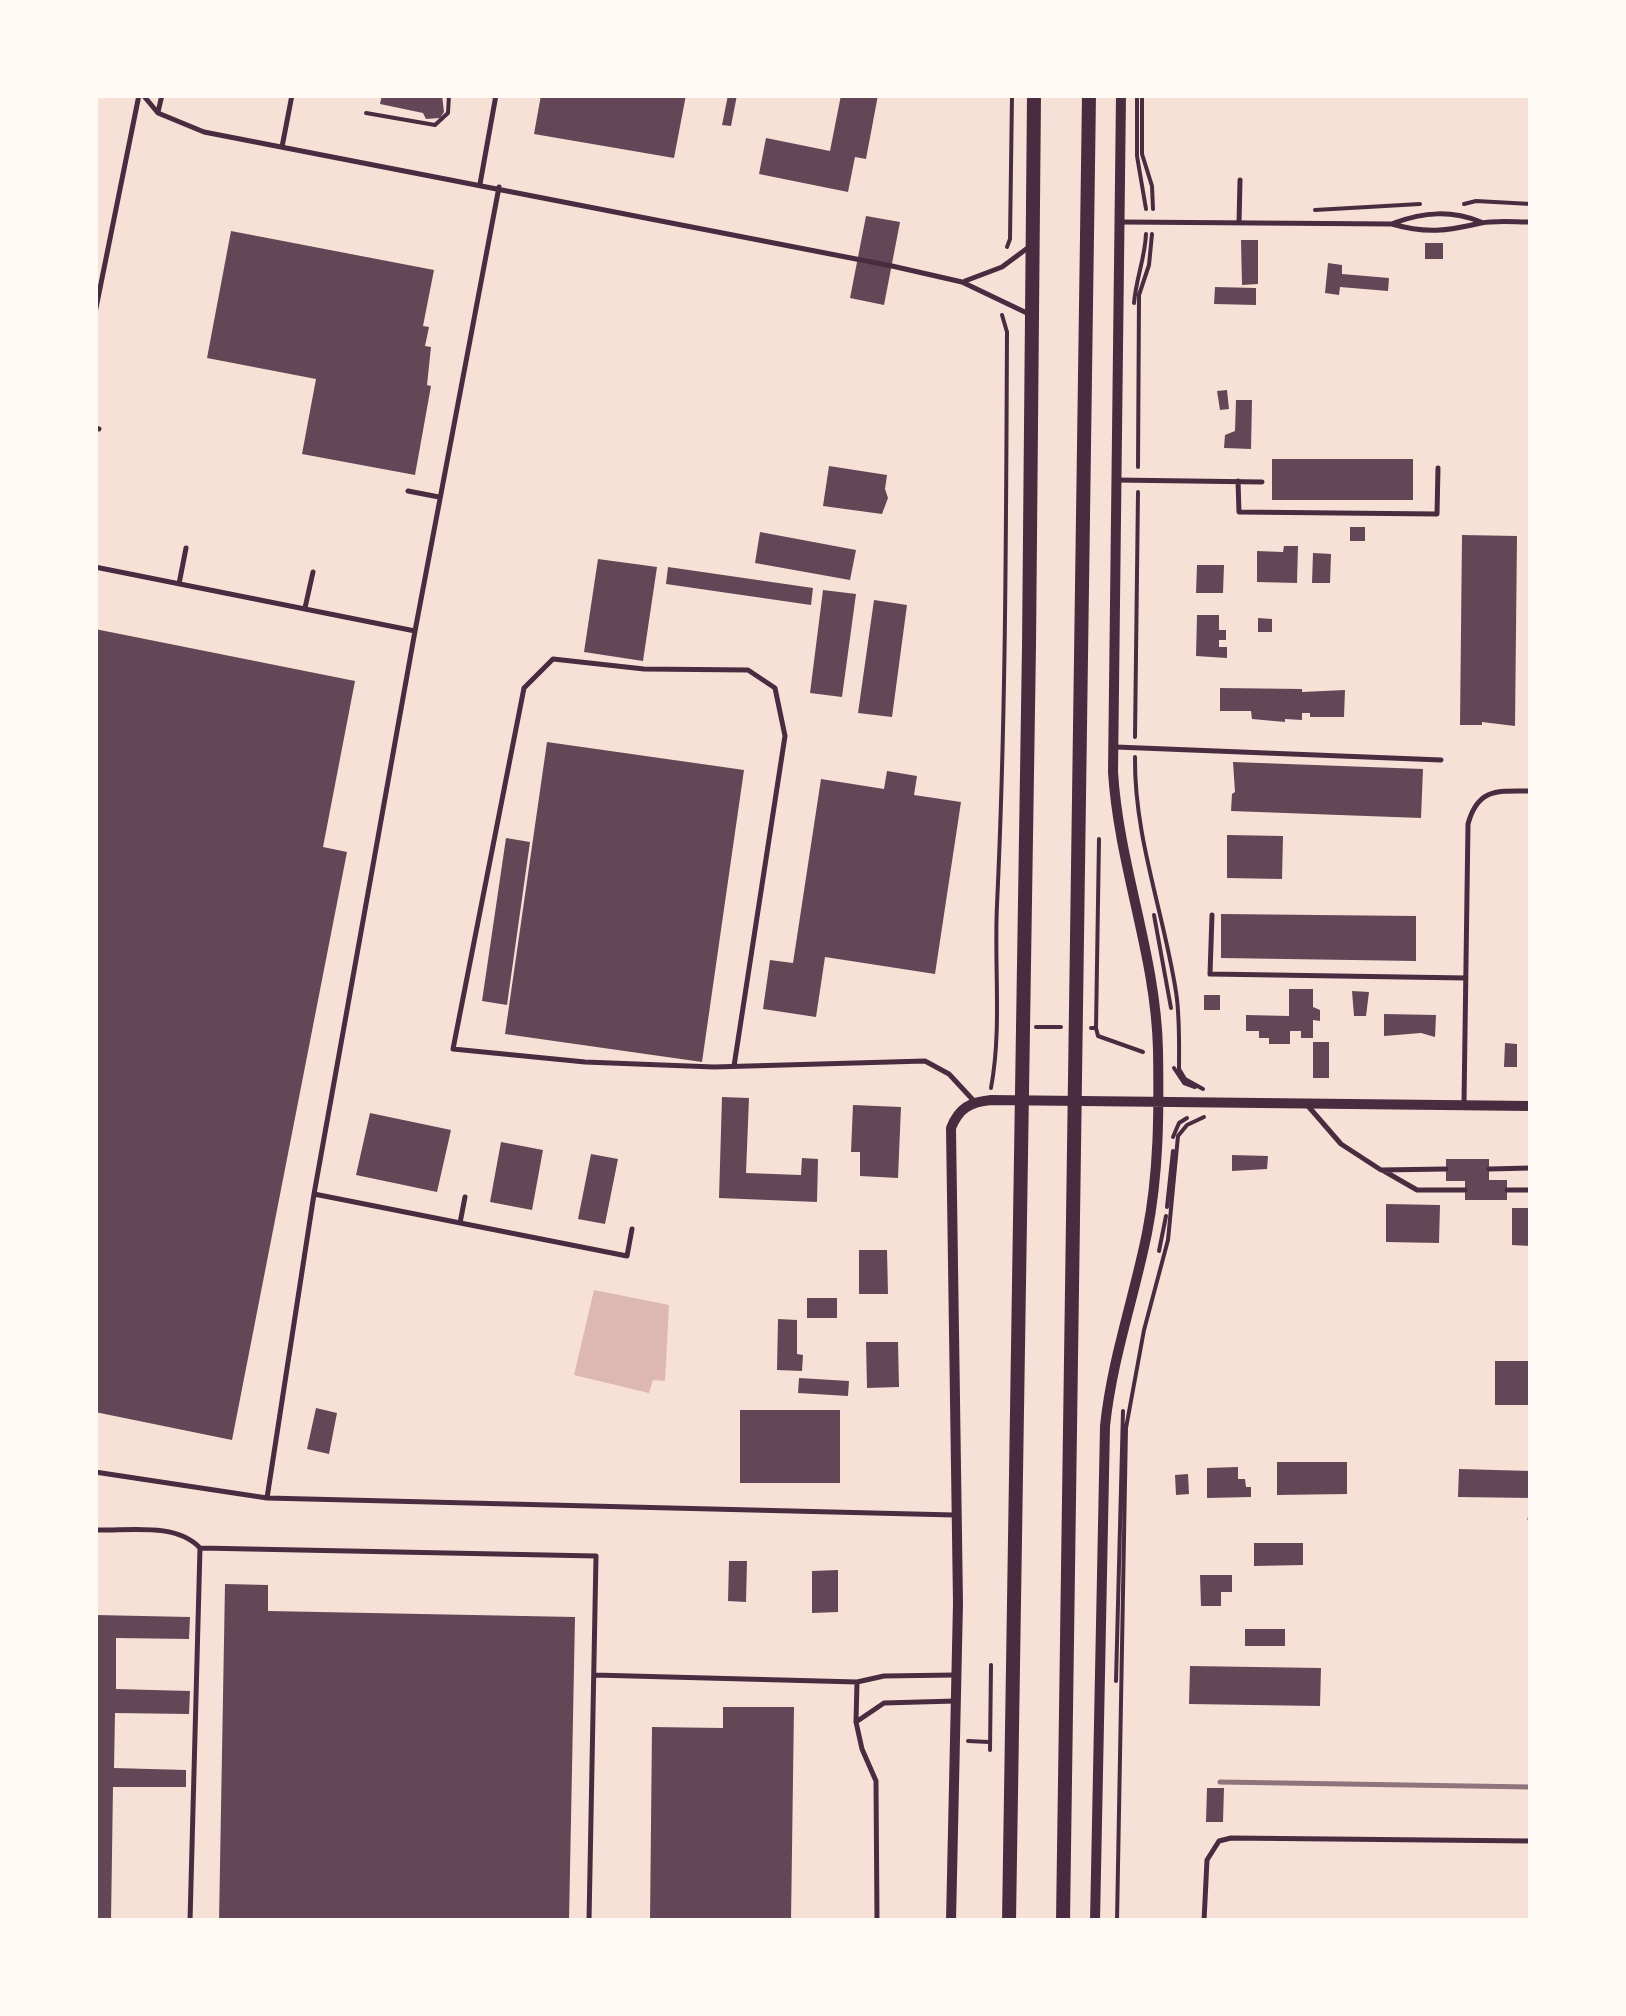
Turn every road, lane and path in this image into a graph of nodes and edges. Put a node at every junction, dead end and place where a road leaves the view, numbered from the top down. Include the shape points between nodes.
1 (141, 95) edge
2 (162, 95) edge
3 (292, 95) edge
4 (450, 95) edge
5 (496, 95) edge
6 (1012, 95) edge
7 (1034, 95) edge
8 (1089, 95) edge
9 (1121, 95) edge
10 (1140, 95) edge
11 (158, 113) junction
12 (366, 113) dead end
13 (282, 147) junction
14 (1240, 180) dead end
15 (480, 184) junction
16 (499, 187) junction
17 (1531, 204) edge
18 (1153, 205) junction
19 (1426, 206) dead end
20 (1455, 207) dead end
21 (1314, 210) dead end
22 (1164, 212) dead end
23 (1119, 222) junction
24 (1483, 222) junction
25 (1531, 222) edge
26 (1149, 223) junction
27 (1239, 223) junction
28 (1392, 224) junction
29 (1032, 245) junction
30 (1002, 267) junction
31 (962, 282) junction
32 (1002, 300) junction
33 (95, 313) edge
34 (1032, 316) junction
35 (1438, 468) dead end
36 (1116, 480) junction
37 (1132, 481) junction
38 (1238, 481) junction
39 (1262, 482) dead end
40 (408, 491) dead end
41 (440, 497) junction
42 (186, 548) dead end
43 (95, 567) edge
44 (313, 572) dead end
45 (179, 584) junction
46 (304, 609) junction
47 (415, 631) junction
48 (1112, 747) junction
49 (1129, 748) junction
50 (1441, 760) dead end
51 (1531, 791) edge
52 (1100, 839) dead end
53 (1212, 915) dead end
54 (1466, 978) junction
55 (996, 1026) dead end
56 (1096, 1028) dead end
57 (734, 1066) junction
58 (974, 1101) junction
59 (1021, 1101) junction
60 (1075, 1102) junction
61 (1158, 1102) junction
62 (1197, 1102) junction
63 (1306, 1104) junction
64 (1464, 1106) junction
65 (1531, 1106) edge
66 (1531, 1168) edge
67 (1446, 1169) dead end
68 (1489, 1169) dead end
69 (1381, 1170) junction
70 (1465, 1190) dead end
71 (1507, 1190) dead end
72 (1531, 1190) edge
73 (314, 1194) junction
74 (464, 1197) dead end
75 (460, 1223) junction
76 (632, 1230) dead end
77 (95, 1472) edge
78 (266, 1498) junction
79 (957, 1515) junction
80 (95, 1530) edge
81 (200, 1548) junction
82 (991, 1665) dead end
83 (594, 1675) junction
84 (956, 1675) junction
85 (857, 1682) junction
86 (955, 1701) junction
87 (856, 1722) junction
88 (964, 1741) dead end
89 (990, 1742) junction
90 (990, 1750) dead end
91 (1531, 1841) edge
92 (190, 1921) edge
93 (589, 1921) edge
94 (877, 1921) edge
95 (951, 1921) edge
96 (1008, 1921) edge
97 (1063, 1921) edge
98 (1095, 1921) edge
99 (1110, 1921) edge
100 (1204, 1921) edge

1 - 11 lane
1 - 33 lane
2 - 11 lane
3 - 13 lane
4 - 12 path via 448,114 435,125
5 - 15 lane
6 - 30 path via 1010,239 996,256
7 - 29 main road
8 - 60 main road
9 - 23 street
10 - 18 path
10 - 26 path via 1137,156
11 - 13 lane via 204,132
13 - 15 lane
14 - 27 lane
15 - 16 lane
16 - 31 lane
16 - 41 lane
17 - 20 path via 1476,201
18 - 22 path
18 - 26 path
19 - 21 path
23 - 26 lane
23 - 36 street
24 - 25 lane
24 - 28 lane via 1450,231
24 - 28 lane via 1438,214
26 - 27 lane
26 - 37 path via 1134,301
27 - 28 lane
29 - 30 lane
29 - 34 main road
30 - 31 lane
31 - 32 lane
32 - 34 lane
32 - 55 path via 1006,583
34 - 59 main road
35 - 38 lane via 1437,514 1238,512
36 - 37 lane
36 - 48 street
37 - 38 lane
37 - 49 path
38 - 39 lane
40 - 41 lane
41 - 47 lane
42 - 45 lane
43 - 45 lane
44 - 46 lane
45 - 46 lane
46 - 47 lane
47 - 73 lane
48 - 49 lane
48 - 61 street via 1120,839 1152,978
49 - 50 lane
49 - 62 path via 1132,818 1170,998 1173,1064 1179,1078 1198,1088
51 - 54 lane via 1495,791 1472,811
52 - 56 path
53 - 54 lane via 1210,974
54 - 64 lane
57 - 57 lane via 452,1050 524,688 553,659 748,670 774,688 786,736
57 - 58 lane via 925,1060
58 - 59 street
58 - 79 street via 950,1128
59 - 60 street
59 - 96 main road
60 - 61 street
60 - 97 main road
61 - 62 street
61 - 98 street via 1152,1204 1105,1426
62 - 63 street
62 - 99 path via 1196,1115 1174,1130 1162,1239 1124,1399
63 - 64 street
63 - 69 lane via 1341,1144
64 - 65 street
66 - 68 lane
67 - 69 lane
69 - 70 lane via 1417,1190
71 - 72 lane
73 - 75 lane
73 - 78 lane
74 - 75 lane
75 - 76 lane via 627,1256
77 - 78 lane
78 - 79 lane
79 - 84 street
80 - 81 lane via 176,1532
81 - 83 lane via 596,1556
81 - 92 lane
82 - 89 path
83 - 85 lane
83 - 93 lane
84 - 85 lane
84 - 86 street
85 - 87 lane
86 - 87 lane via 884,1702
86 - 95 street
87 - 94 lane via 876,1780
88 - 89 path
89 - 90 path
91 - 100 lane via 1231,1838 1219,1841 1206,1860

